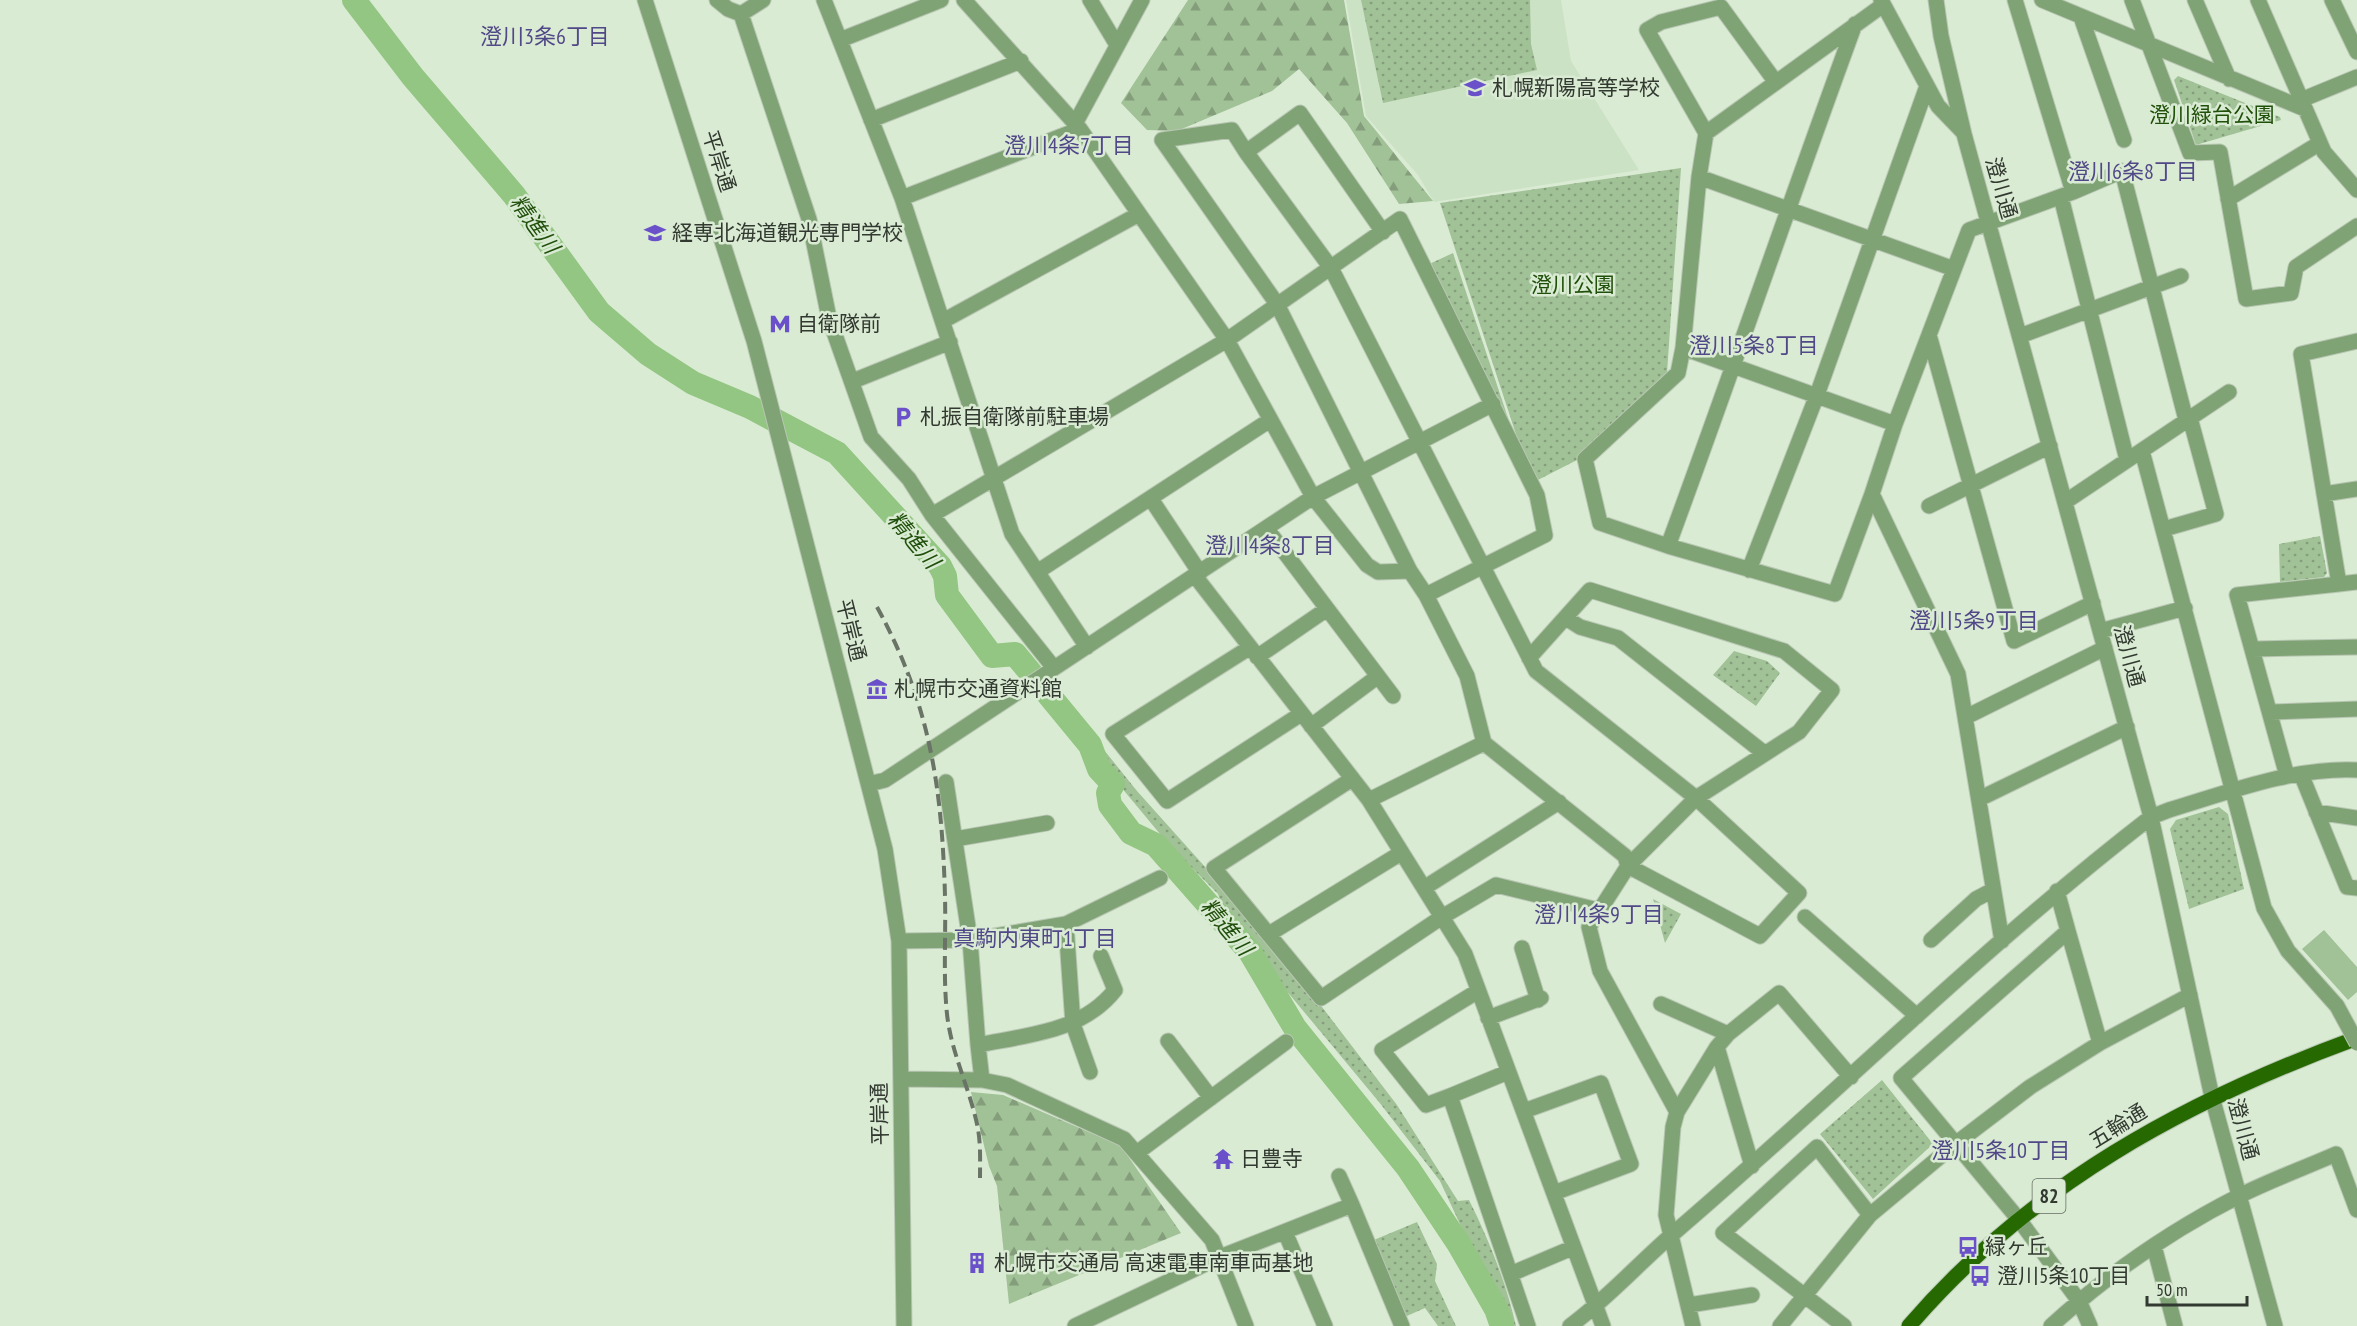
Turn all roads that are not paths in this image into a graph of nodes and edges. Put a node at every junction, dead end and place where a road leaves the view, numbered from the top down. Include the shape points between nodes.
1 (645, 0) edge
2 (717, 0) edge
3 (763, 0) edge
4 (824, 0) edge
5 (941, 0) edge
6 (964, 0) edge
7 (1090, 0) edge
8 (1142, 0) edge
9 (1936, 0) edge
10 (2015, 0) edge
11 (2042, 0) edge
12 (2132, 0) edge
13 (2194, 0) edge
14 (2258, 0) edge
15 (2332, 0) edge
16 (1882, 3) edge
17 (741, 14) junction
18 (2081, 17) junction
19 (1855, 24) junction
20 (840, 40) junction
21 (1118, 45) junction
22 (2151, 46) junction
23 (2357, 52) edge
24 (1021, 61) junction
25 (2357, 77) edge
26 (2229, 79) junction
27 (1775, 81) junction
28 (1927, 86) junction
29 (2303, 104) junction
30 (871, 120) junction
31 (1078, 125) junction
32 (1706, 133) junction
33 (1964, 134) junction
34 (2124, 140) dead end
35 (2320, 143) junction
36 (1246, 152) junction
37 (1699, 177) junction
38 (2357, 190) edge
39 (2067, 195) junction
40 (902, 198) junction
41 (2228, 199) junction
42 (1787, 209) junction
43 (1139, 214) junction
44 (1989, 223) junction
45 (2357, 226) edge
46 (1383, 232) junction
47 (1871, 240) junction
48 (1331, 268) junction
49 (1954, 269) junction
50 (2181, 276) dead end
51 (2154, 286) junction
52 (1277, 304) junction
53 (2088, 309) junction
54 (943, 321) junction
55 (1929, 335) junction
56 (2020, 336) junction
57 (1227, 340) junction
58 (2357, 341) edge
59 (950, 342) junction
60 (1683, 348) junction
61 (1734, 368) junction
62 (853, 381) junction
63 (2229, 392) dead end
64 (1817, 394) junction
65 (1493, 404) junction
66 (2188, 419) junction
67 (1270, 420) junction
68 (1895, 424) junction
69 (1420, 440) junction
70 (2050, 446) junction
71 (2142, 451) junction
72 (2127, 460) junction
73 (1361, 471) junction
74 (994, 478) junction
75 (1971, 484) junction
76 (2357, 489) edge
77 (1872, 494) junction
78 (2324, 494) junction
79 (1313, 497) junction
80 (1151, 499) junction
81 (2065, 502) junction
82 (1929, 506) dead end
83 (932, 515) junction
84 (1267, 529) junction
85 (2164, 529) junction
86 (1668, 546) junction
87 (1483, 566) junction
88 (1749, 570) junction
89 (1410, 571) junction
90 (1037, 572) junction
91 (1198, 574) junction
92 (2357, 582) edge
93 (2339, 584) junction
94 (1426, 595) junction
95 (2093, 603) junction
96 (2185, 608) junction
97 (1327, 609) junction
98 (1566, 618) junction
99 (2100, 630) junction
100 (1087, 647) junction
101 (2357, 647) edge
102 (2104, 648) junction
103 (2253, 649) junction
104 (1253, 653) junction
105 (1529, 658) junction
106 (1050, 671) junction
107 (1377, 677) junction
108 (1393, 696) dead end
109 (2357, 709) edge
110 (2271, 712) junction
111 (1301, 714) junction
112 (1966, 717) junction
113 (1311, 726) junction
114 (2127, 727) junction
115 (1484, 743) junction
116 (1764, 753) junction
117 (2357, 770) edge
118 (2294, 775) junction
119 (1352, 779) junction
120 (946, 782) dead end
121 (869, 784) junction
122 (2234, 790) junction
123 (1696, 798) junction
124 (1369, 800) junction
125 (1979, 800) junction
126 (1559, 802) junction
127 (2316, 812) junction
128 (2151, 817) junction
129 (2357, 818) edge
130 (1047, 823) dead end
131 (955, 839) junction
132 (1401, 853) junction
133 (1628, 867) junction
134 (1160, 878) dead end
135 (1424, 888) junction
136 (2357, 888) edge
137 (1993, 890) junction
138 (2057, 891) junction
139 (1598, 910) junction
140 (1442, 917) junction
141 (1805, 917) dead end
142 (1066, 924) junction
143 (2067, 931) junction
144 (1269, 934) junction
145 (970, 940) junction
146 (1931, 940) dead end
147 (899, 941) junction
148 (2002, 941) junction
149 (1522, 948) dead end
150 (1101, 956) dead end
151 (1478, 991) junction
152 (2190, 995) junction
153 (1661, 1004) dead end
154 (1917, 1016) junction
155 (1488, 1018) junction
156 (1073, 1024) junction
157 (1728, 1034) junction
158 (2357, 1038) edge
159 (1168, 1041) dead end
160 (1286, 1042) dead end
161 (2100, 1043) junction
162 (2357, 1043) edge
163 (978, 1046) junction
164 (1717, 1047) junction
165 (1090, 1072) dead end
166 (1508, 1072) junction
167 (1851, 1077) junction
168 (901, 1079) junction
169 (982, 1080) junction
170 (1450, 1096) junction
171 (2212, 1097) junction
172 (1211, 1098) junction
173 (1524, 1111) junction
174 (1677, 1112) junction
175 (1954, 1145) junction
176 (1138, 1152) junction
177 (1752, 1166) junction
178 (1339, 1176) dead end
179 (1554, 1193) junction
180 (2240, 1196) junction
181 (1353, 1205) junction
182 (2357, 1210) edge
183 (1870, 1215) junction
184 (2020, 1221) junction
185 (1285, 1232) junction
186 (1672, 1235) junction
187 (2154, 1246) junction
188 (1572, 1248) junction
189 (1220, 1257) junction
190 (1513, 1273) junction
191 (1804, 1294) junction
192 (1752, 1295) dead end
193 (2079, 1300) junction
194 (1689, 1305) junction
195 (1596, 1307) junction
196 (1241, 1324) edge
197 (904, 1326) edge
198 (1075, 1326) edge
199 (1325, 1326) edge
200 (1402, 1326) edge
201 (1528, 1326) edge
202 (1570, 1326) edge
203 (1603, 1326) edge
204 (1693, 1326) edge
205 (1780, 1326) edge
206 (1844, 1326) edge
207 (1909, 1326) edge
208 (2051, 1326) edge
209 (2090, 1326) edge
210 (2175, 1326) edge
211 (2274, 1326) edge

1 - 121 street, 平岸通 via 769,395
2 - 17 street
3 - 17 street
4 - 20 street
5 - 20 street
6 - 24 street
7 - 21 street
8 - 21 street
9 - 33 street, 澄川通
10 - 39 street
11 - 18 street
12 - 22 street
13 - 26 street
14 - 29 street
15 - 23 street
16 - 19 street
16 - 28 street
17 - 62 street via 809,219 829,318
18 - 22 street
18 - 34 street
19 - 27 street
19 - 42 street
20 - 30 street
21 - 31 street
22 - 26 street
22 - 41 street via 2190,153 2220,152
24 - 30 street
24 - 31 street
25 - 29 street
26 - 29 street
27 - 32 street
27 - 32 street via 1721,7 1661,22 1647,30
28 - 33 street via 1938,106
28 - 47 street
29 - 35 street
30 - 40 street
31 - 40 street
31 - 43 street
32 - 37 street
33 - 44 street, 澄川通
35 - 38 street
35 - 41 street
36 - 46 street via 1300,113
36 - 48 street
36 - 52 street via 1232,130 1162,140
37 - 42 street
37 - 60 street
39 - 44 street
39 - 51 street via 2122,171
39 - 53 street
40 - 54 street
41 - 45 street via 2246,299 2291,293 2296,267
42 - 47 street
42 - 61 street
43 - 54 street
43 - 57 street
44 - 49 street via 1969,230
44 - 56 street, 澄川通
46 - 48 street
46 - 65 street via 1400,219
47 - 49 street
47 - 64 street
48 - 52 street
48 - 69 street
49 - 55 street
50 - 51 street
51 - 53 street
51 - 66 street
52 - 57 street
52 - 73 street
53 - 56 street
53 - 72 street
54 - 59 street
55 - 68 street
55 - 75 street
56 - 70 street, 澄川通
57 - 67 street
57 - 74 street
58 - 78 street via 2301,354
59 - 62 street
59 - 74 street
60 - 61 street
60 - 86 street via 1678,373 1585,459 1600,523
61 - 64 street
61 - 86 street
62 - 83 street via 871,437 909,479
63 - 66 street
64 - 68 street
64 - 88 street
65 - 69 street
65 - 87 street via 1538,495 1545,535
66 - 71 street
66 - 85 street via 2216,514
67 - 79 street
67 - 80 street
68 - 77 street
69 - 73 street
69 - 87 street
70 - 75 street
70 - 81 street, 澄川通
71 - 72 street
71 - 85 street
72 - 81 street
73 - 79 street
73 - 89 street
74 - 83 street
74 - 90 street via 1012,534
75 - 82 street
75 - 95 street via 2014,641
76 - 78 street
77 - 88 street via 1835,594
77 - 112 street via 1958,674
78 - 93 street
79 - 84 street
79 - 89 street via 1367,565 1378,573
80 - 90 street
80 - 91 street
81 - 95 street, 澄川通
83 - 106 street
84 - 91 street
84 - 97 street
85 - 96 street
86 - 88 street
87 - 94 street
87 - 105 street
89 - 94 street
90 - 100 street
91 - 100 street
91 - 104 street
92 - 93 street
93 - 103 street via 2238,595
94 - 115 street via 1467,676
95 - 99 street, 澄川通
96 - 99 street
96 - 122 street
97 - 104 street
97 - 107 street
98 - 105 street
98 - 116 street via 1580,627 1618,638
98 - 116 street via 1590,590 1784,651 1832,690 1799,732
99 - 102 street, 澄川通
100 - 106 street
101 - 103 street
102 - 112 street
102 - 114 street, 澄川通
103 - 110 street
104 - 111 street
104 - 111 street via 1113,734 1167,801
105 - 123 street via 1536,671
106 - 121 street via 885,780
107 - 108 street
107 - 113 street
109 - 110 street
110 - 118 street
111 - 113 street
112 - 125 street
113 - 119 street
114 - 125 street
114 - 128 street, 澄川通
115 - 124 street
115 - 126 street
116 - 123 street
117 - 118 street
118 - 122 street
118 - 127 street
119 - 124 street
119 - 144 street via 1214,868
120 - 131 street
121 - 147 street, 平岸通 via 885,849
122 - 128 street
122 - 162 street, bridge via 2259,895 2271,923 2288,951 2337,1006
123 - 133 street
123 - 133 street via 1799,893 1760,936
124 - 132 street
125 - 137 street
126 - 133 street via 1625,856
126 - 135 street
127 - 129 street
127 - 136 street via 2347,887
128 - 138 street
128 - 152 street, 澄川通
130 - 131 street
131 - 145 street
132 - 135 street
132 - 144 street
133 - 139 street
134 - 142 street
135 - 140 street
137 - 146 street via 1976,899
137 - 148 street
138 - 143 street
138 - 148 street
139 - 140 street via 1496,885
139 - 174 street via 1589,927 1600,971
140 - 144 street via 1321,998
140 - 151 street via 1465,954
141 - 154 street
142 - 145 street
142 - 156 street
143 - 161 street
143 - 175 street via 1900,1078
145 - 147 street
145 - 163 street
147 - 168 street, 平岸通
148 - 154 street
149 - 155 street via 1539,999
150 - 156 street via 1115,990 1093,1012
151 - 155 street
151 - 170 street via 1382,1050 1426,1105
152 - 161 street
152 - 171 street, 澄川通
153 - 157 street
154 - 167 street
155 - 166 street
156 - 163 street
156 - 165 street
157 - 164 street
157 - 167 street via 1779,993
158 - 171 main road, 五輪通 / 82 via 2260,1074
159 - 172 street
160 - 172 street
161 - 175 street via 2030,1087
163 - 169 street
164 - 174 street
164 - 177 street
166 - 170 street
166 - 173 street
167 - 177 street
168 - 169 street
168 - 197 street, 平岸通
169 - 176 street via 1007,1085 1124,1139
170 - 190 street
171 - 180 street, 澄川通
171 - 184 main road, 五輪通 / 82 via 2126,1144 2056,1191
172 - 176 street
173 - 179 street
173 - 179 street via 1601,1083 1631,1164
174 - 186 street via 1666,1215
175 - 183 street
175 - 184 street
176 - 189 street via 1212,1240
177 - 186 street
178 - 181 street
179 - 188 street
180 - 182 street via 2336,1154
180 - 187 street
180 - 211 street, 澄川通
181 - 185 street
181 - 200 street
183 - 191 street
183 - 191 street via 1817,1147 1723,1233
184 - 193 street
184 - 207 main road, 五輪通 / 82 via 1972,1259
185 - 189 street
185 - 199 street
186 - 194 street
186 - 195 street
187 - 193 street
187 - 210 street
188 - 190 street
188 - 195 street
189 - 196 street
189 - 198 street
190 - 201 street
191 - 205 street
191 - 206 street
192 - 194 street
193 - 208 street
193 - 209 street
194 - 204 street
195 - 202 street
195 - 203 street

